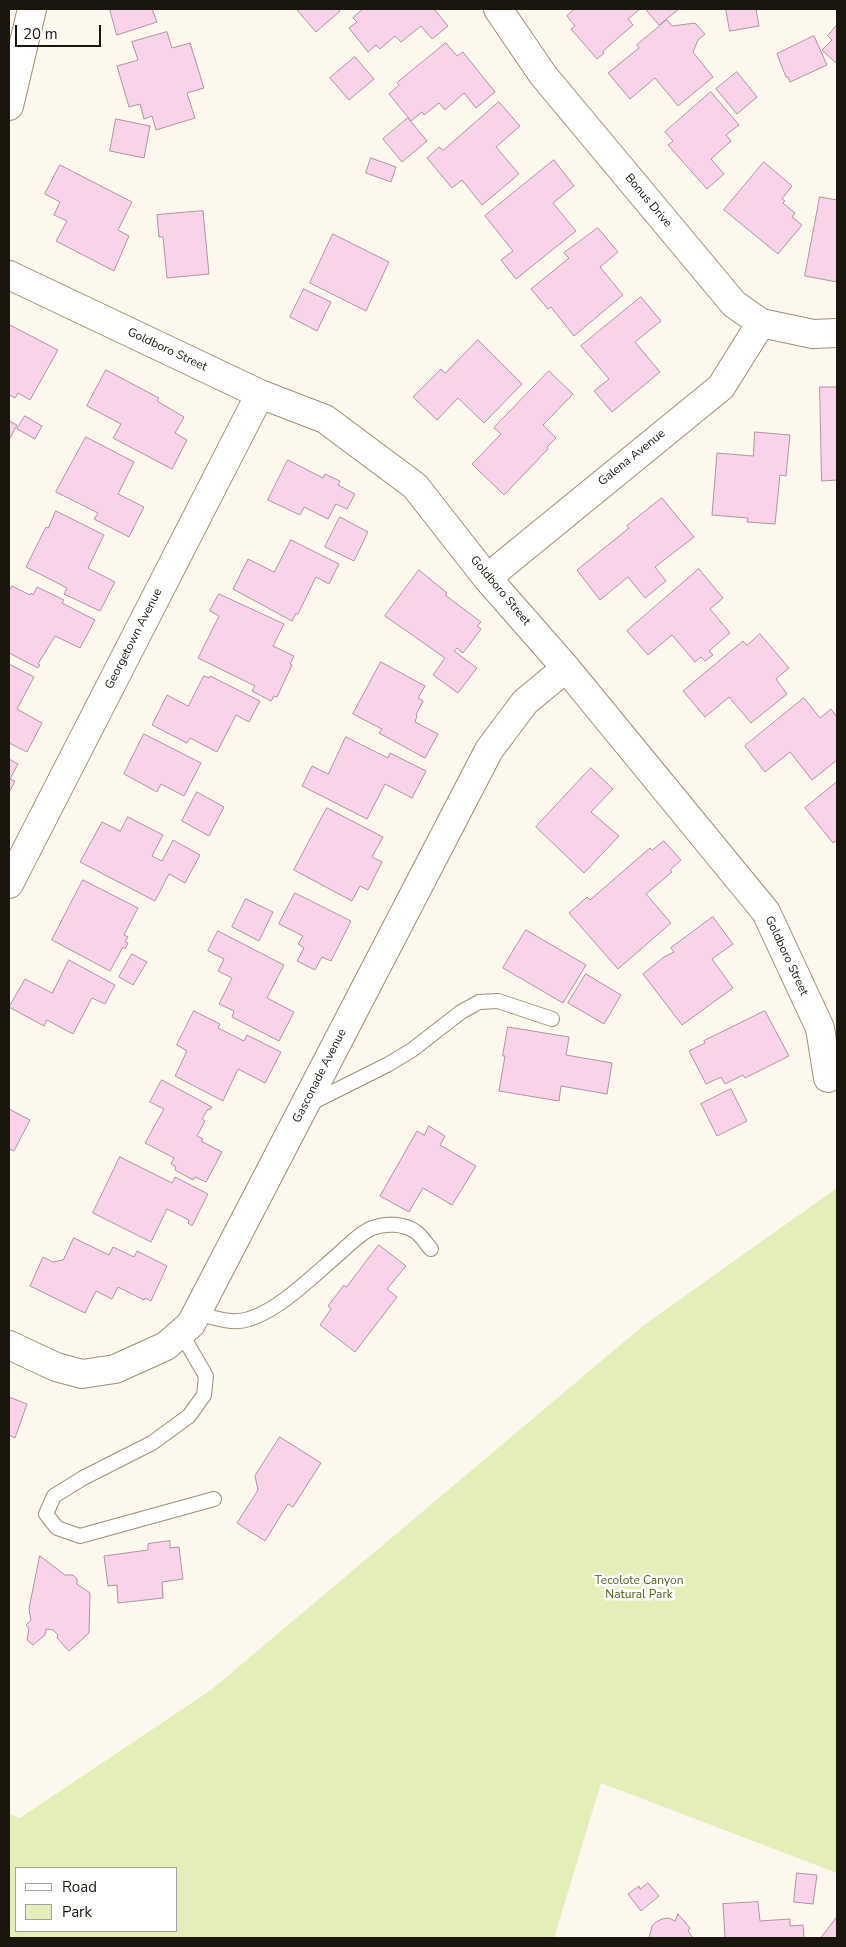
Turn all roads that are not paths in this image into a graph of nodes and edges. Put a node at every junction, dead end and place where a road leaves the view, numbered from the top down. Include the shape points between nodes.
1 (32, 9) edge
2 (500, 10) edge
3 (9, 106) edge
4 (9, 275) edge
5 (761, 324) junction
6 (837, 333) edge
7 (260, 394) junction
8 (486, 578) junction
9 (566, 668) junction
10 (9, 884) edge
11 (552, 1019) dead end
12 (828, 1078) dead end
13 (304, 1107) junction
14 (431, 1249) dead end
15 (188, 1323) junction
16 (9, 1344) edge
17 (214, 1499) dead end

1 - 3 street
2 - 5 street, Bonus Drive via 543,76 734,304
4 - 7 street, Goldboro Street
5 - 6 street, Bonus Drive via 813,334
5 - 8 street, Galena Avenue via 721,387
7 - 8 street, Goldboro Street via 326,420 415,486
7 - 10 street, Georgetown Avenue
8 - 9 street, Goldboro Street
9 - 12 street, Goldboro Street via 766,912 820,1028
9 - 13 street, Gasconade Avenue via 525,702 488,750
11 - 13 lane via 498,1001 479,1002 387,1065
13 - 15 street, Gasconade Avenue
14 - 15 lane via 416,1231 385,1224 356,1239 294,1292 261,1314 233,1322
15 - 16 street, Gasconade Avenue via 166,1346 116,1369 82,1374 56,1367
15 - 17 lane via 206,1376 204,1395 189,1416 152,1443 54,1496 46,1514 56,1528 80,1536

